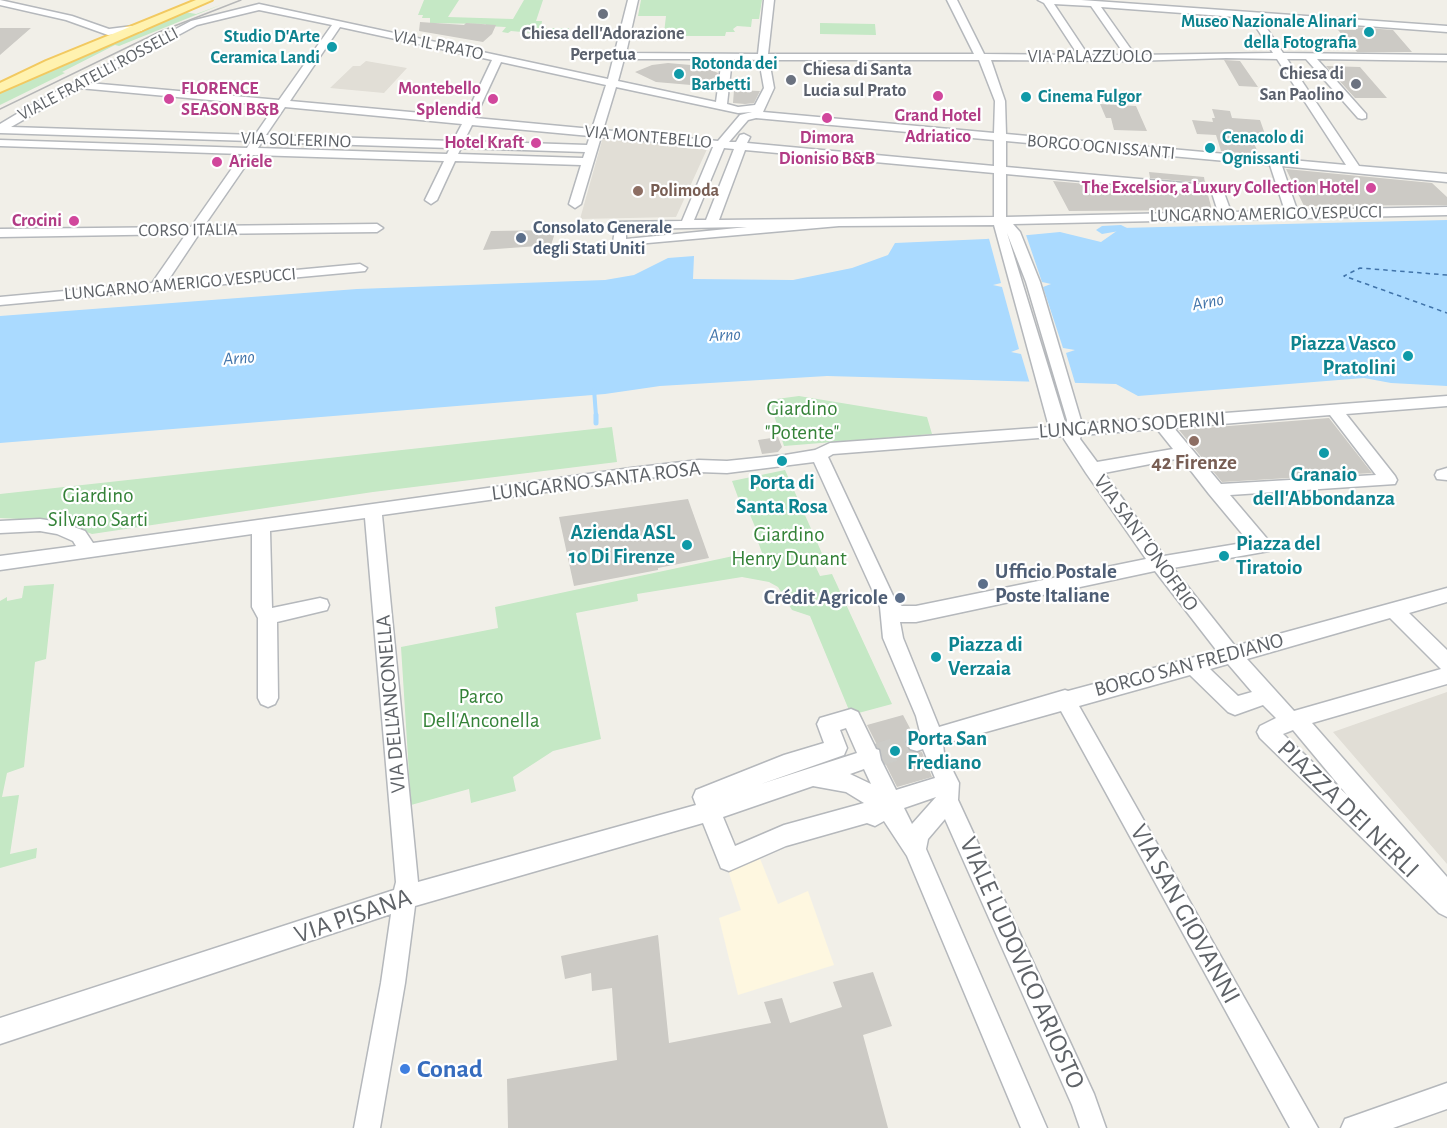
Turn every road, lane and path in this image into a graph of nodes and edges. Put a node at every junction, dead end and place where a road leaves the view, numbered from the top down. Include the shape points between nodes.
1 (192, 0) edge
2 (206, 0) edge
3 (633, 0) edge
4 (769, 0) edge
5 (952, 0) edge
6 (1045, 0) edge
7 (0, 2) edge
8 (262, 3) edge
9 (1094, 4) junction
10 (238, 11) joint
11 (166, 15) junction
12 (1254, 16) junction
13 (69, 18) junction
14 (145, 23) junction
15 (338, 23) junction
16 (1443, 29) edge
17 (93, 33) junction
18 (1447, 36) edge
19 (1280, 55) junction
20 (620, 56) junction
21 (498, 57) junction
22 (730, 57) junction
23 (762, 57) junction
24 (982, 58) junction
25 (1085, 58) junction
26 (1132, 58) junction
27 (1447, 58) edge
28 (1311, 60) junction
29 (0, 81) edge
30 (611, 82) junction
31 (79, 85) junction
32 (0, 88) edge
33 (282, 104) junction
34 (721, 106) junction
35 (749, 114) junction
36 (1362, 116) dead end
37 (468, 121) junction
38 (0, 129) edge
39 (597, 133) junction
40 (259, 138) junction
41 (1001, 138) junction
42 (0, 143) edge
43 (722, 144) junction
44 (456, 145) junction
45 (741, 146) junction
46 (592, 149) junction
47 (250, 151) junction
48 (450, 157) junction
49 (588, 162) junction
50 (1275, 163) junction
51 (1001, 170) junction
52 (1355, 170) junction
53 (1447, 178) edge
54 (431, 200) dead end
55 (574, 204) dead end
56 (1447, 211) edge
57 (1292, 213) junction
58 (1225, 214) junction
59 (837, 223) junction
60 (686, 225) junction
61 (711, 225) junction
62 (377, 228) dead end
63 (1005, 228) junction
64 (196, 230) junction
65 (0, 233) edge
66 (360, 268) dead end
67 (157, 286) junction
68 (0, 301) edge
69 (1447, 401) edge
70 (1334, 411) junction
71 (1161, 423) junction
72 (1066, 424) junction
73 (1185, 452) junction
74 (819, 455) junction
75 (1092, 469) junction
76 (1215, 490) junction
77 (373, 510) junction
78 (261, 525) junction
79 (0, 526) edge
80 (87, 549) junction
81 (0, 563) edge
82 (1160, 565) junction
83 (1447, 595) edge
84 (320, 605) dead end
85 (889, 607) junction
86 (1394, 609) junction
87 (267, 617) junction
88 (1230, 653) junction
89 (1447, 663) edge
90 (1192, 664) junction
91 (1447, 676) edge
92 (1267, 695) junction
93 (268, 699) dead end
94 (1065, 699) junction
95 (1294, 720) junction
96 (925, 739) junction
97 (871, 758) junction
98 (808, 778) junction
99 (948, 792) junction
100 (710, 811) junction
101 (889, 811) junction
102 (915, 849) junction
103 (1447, 895) edge
104 (406, 898) junction
105 (1447, 905) edge
106 (0, 1031) edge
107 (1447, 1096) edge
108 (367, 1128) edge
109 (1034, 1128) edge
110 (1093, 1128) edge
111 (1305, 1128) edge
112 (1354, 1128) edge

1 - 11 main road
2 - 11 main road
3 - 20 street
4 - 23 street
5 - 24 street, VIA SANT'ONOFRIO
6 - 9 street
6 - 25 street
7 - 13 street
8 - 10 street, VIA IL PRATO
8 - 15 street, VIA IL PRATO
9 - 12 street
9 - 26 street
10 - 31 street, VIALE FRATELLI ROSSELLI via 198,22
11 - 14 main road, VIALE FRATELLI ROSSELLI
12 - 16 street
12 - 19 street
13 - 14 street
13 - 17 street
14 - 17 main road, VIALE FRATELLI ROSSELLI
14 - 32 main road, VIALE FRATELLI ROSSELLI
15 - 21 street, VIA IL PRATO
15 - 33 street
16 - 18 street
17 - 29 main road, VIALE FRATELLI ROSSELLI
19 - 26 street, VIA PALAZZUOLO
19 - 28 street, VIA PALAZZUOLO
19 - 52 street
20 - 22 street
20 - 30 street
21 - 30 street, VIA IL PRATO
21 - 37 street
22 - 23 street, VIA PALAZZUOLO
22 - 34 street
23 - 24 street, VIA PALAZZUOLO
23 - 35 street via 769,88
24 - 25 street, VIA PALAZZUOLO
24 - 41 street, VIA SANT'ONOFRIO via 1000,101
25 - 26 street, VIA PALAZZUOLO
27 - 28 street, VIA PALAZZUOLO via 1343,56 1348,62
28 - 36 street
30 - 34 street, VIA IL PRATO
30 - 39 street
31 - 33 street, VIA MONTEBELLO
31 - 38 street, VIALE FRATELLI ROSSELLI
33 - 37 street, VIA MONTEBELLO
33 - 40 street
34 - 35 street, VIA IL PRATO
35 - 41 street, BORGO OGNISSANTI
35 - 43 street
35 - 45 street
37 - 39 street, VIA MONTEBELLO
37 - 44 street
38 - 40 street, VIA SOLFERINO
39 - 43 street, VIA MONTEBELLO
39 - 46 street
40 - 44 street, VIA SOLFERINO
40 - 47 street
41 - 50 street, BORGO OGNISSANTI
41 - 51 street, VIA SANT'ONOFRIO
42 - 47 street, VIA SOLFERINO
43 - 45 street, VIA MONTEBELLO
43 - 60 street
44 - 46 street, VIA SOLFERINO
44 - 48 street
45 - 51 street, VIA MONTEBELLO
45 - 61 street
46 - 49 street
47 - 48 street, VIA SOLFERINO
47 - 64 street
48 - 49 street, VIA SOLFERINO
48 - 54 street
49 - 55 street
50 - 52 street, BORGO OGNISSANTI
50 - 57 street
51 - 58 street, VIA MONTEBELLO via 1217,190
51 - 63 street, VIA SANT'ONOFRIO
52 - 53 street, BORGO OGNISSANTI
56 - 57 street, LUNGARNO AMERIGO VESPUCCI
57 - 58 street, LUNGARNO AMERIGO VESPUCCI
58 - 63 street, LUNGARNO AMERIGO VESPUCCI via 1084,218
59 - 60 street, LUNGARNO AMERIGO VESPUCCI via 619,243 620,225
59 - 61 street, LUNGARNO AMERIGO VESPUCCI
59 - 63 street, LUNGARNO AMERIGO VESPUCCI
60 - 61 street, LUNGARNO AMERIGO VESPUCCI
62 - 64 street, CORSO ITALIA
63 - 72 street, VIA SANT'ONOFRIO
64 - 65 street, CORSO ITALIA
64 - 67 street
66 - 67 street, LUNGARNO AMERIGO VESPUCCI
67 - 68 street, LUNGARNO AMERIGO VESPUCCI
69 - 70 street, LUNGARNO SODERINI
70 - 71 street, LUNGARNO SODERINI
70 - 76 street via 1389,480
71 - 72 street, LUNGARNO SODERINI
71 - 73 street
72 - 74 street, LUNGARNO SODERINI via 830,449
72 - 75 street, VIA SANT'ONOFRIO
73 - 75 street
73 - 76 street
74 - 77 street, LUNGARNO SANTA ROSA via 631,474
74 - 85 street, VIALE LUDOVICO ARIOSTO
75 - 82 street, VIA SANT'ONOFRIO
76 - 82 street via 1263,546
77 - 78 street, LUNGARNO SANTA ROSA
77 - 104 street, VIA DELL'ANCONELLA
78 - 80 street, LUNGARNO SANTA ROSA
78 - 87 street via 261,607
79 - 80 street via 60,528 79,536
80 - 81 street, LUNGARNO SANTA ROSA
82 - 85 street via 915,614 899,615
82 - 88 street, VIA SANT'ONOFRIO
83 - 86 street, BORGO SAN FREDIANO
84 - 87 street
85 - 96 street, VIALE LUDOVICO ARIOSTO via 892,638
86 - 88 street, BORGO SAN FREDIANO
86 - 89 street
87 - 93 street
88 - 90 street, BORGO SAN FREDIANO
88 - 92 street, PIAZZA DEI NERLI
90 - 92 street via 1235,706
90 - 94 street, BORGO SAN FREDIANO
91 - 95 street
92 - 95 street, PIAZZA DEI NERLI
94 - 96 street, BORGO SAN FREDIANO
94 - 111 street, VIA SAN GIOVANNI
95 - 103 street, PIAZZA DEI NERLI
95 - 105 street, PIAZZA DEI NERLI via 1267,732
96 - 99 street, VIALE LUDOVICO ARIOSTO
97 - 98 street, VIA PISANA
97 - 100 street via 851,718 827,724 837,748 704,797
97 - 101 street via 888,797
98 - 100 street, VIA PISANA
98 - 101 street via 849,783
99 - 101 street via 897,800
99 - 102 street via 917,835
99 - 110 street, VIALE LUDOVICO ARIOSTO
100 - 101 street via 729,860 784,836 873,811 875,816
100 - 104 street, VIA PISANA
101 - 102 street
102 - 109 street
104 - 106 street, VIA PISANA
104 - 108 street, VIA DELL'ANCONELLA
107 - 112 street

